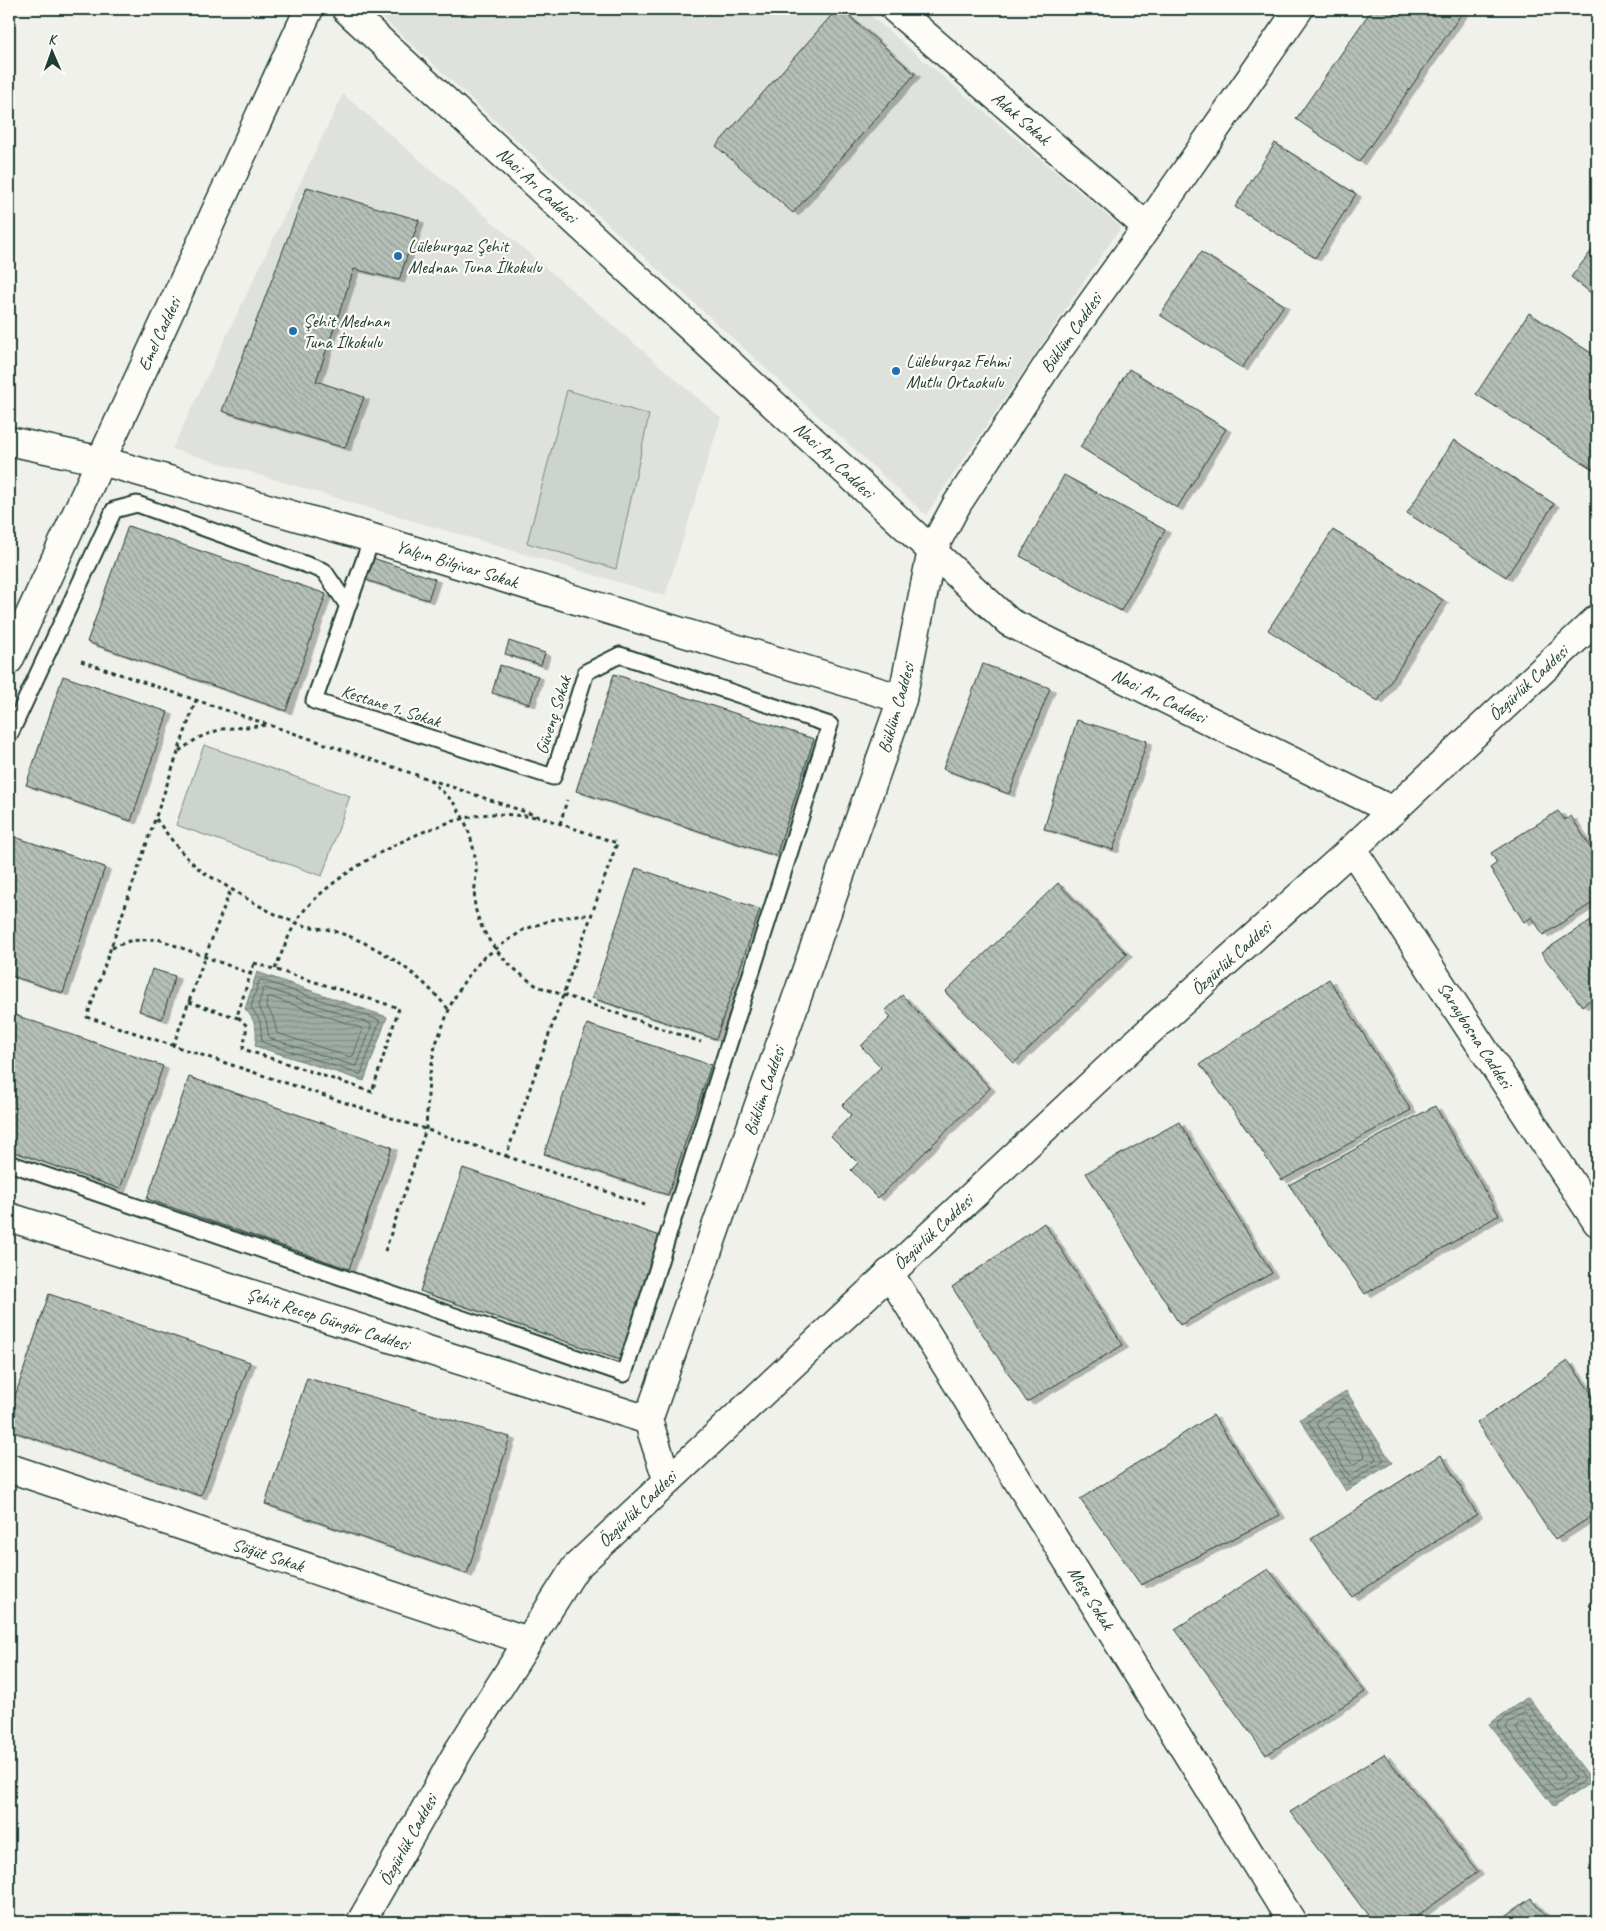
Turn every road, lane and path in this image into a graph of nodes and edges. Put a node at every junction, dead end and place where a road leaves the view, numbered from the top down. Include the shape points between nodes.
1 (309, 9) edge
2 (346, 9) edge
3 (895, 9) edge
4 (1299, 9) edge
5 (1146, 227) junction
6 (9, 441) edge
7 (102, 461) junction
8 (372, 538) junction
9 (932, 550) junction
10 (348, 606) junction
11 (1597, 619) edge
12 (9, 660) edge
13 (81, 661) dead end
14 (902, 699) junction
15 (196, 700) junction
16 (270, 725) junction
17 (9, 736) edge
18 (178, 752) junction
19 (553, 777) joint
20 (427, 778) junction
21 (570, 792) dead end
22 (1393, 811) junction
23 (155, 818) junction
24 (544, 818) junction
25 (464, 820) junction
26 (560, 824) junction
27 (1352, 849) junction
28 (231, 889) junction
29 (592, 915) junction
30 (296, 923) junction
31 (111, 948) junction
32 (496, 950) junction
33 (205, 957) junction
34 (275, 969) junction
35 (251, 974) junction
36 (563, 996) junction
37 (189, 1002) junction
38 (449, 1010) junction
39 (240, 1019) junction
40 (708, 1044) dead end
41 (173, 1046) junction
42 (426, 1129) junction
43 (506, 1156) junction
44 (9, 1163) edge
45 (645, 1205) dead end
46 (9, 1217) edge
47 (1597, 1222) edge
48 (385, 1251) dead end
49 (889, 1273) junction
50 (648, 1420) junction
51 (9, 1468) edge
52 (667, 1480) junction
53 (528, 1642) junction
54 (362, 1922) edge
55 (1292, 1922) edge

1 - 7 street, Emel Caddesi
2 - 9 street, Naci Arı Caddesi
3 - 5 street, Adak Sokak
4 - 5 street, Büklüm Caddesi
5 - 9 street, Büklüm Caddesi via 1043,371 957,504
6 - 7 street, Yalçın Bilgivar Sokak
7 - 8 street, Yalçın Bilgivar Sokak
7 - 12 street, Emel Caddesi
8 - 10 lane
8 - 14 street, Yalçın Bilgivar Sokak
9 - 14 street, Büklüm Caddesi
9 - 22 street, Naci Arı Caddesi via 1008,622
10 - 17 lane via 324,570 138,504 114,510
10 - 19 lane, Kestane 1. Sokak via 314,701
11 - 22 street, Özgürlük Caddesi
13 - 15 path
14 - 50 street, Büklüm Caddesi
15 - 16 path
15 - 18 path
16 - 18 path via 221,729 198,738
16 - 20 path
18 - 23 path
19 - 44 lane, Güvenç Sokak via 586,672 620,655 830,725 624,1374
20 - 24 path
20 - 25 path via 453,802
21 - 26 path
22 - 27 street, Özgürlük Caddesi
23 - 28 path via 178,849 198,868
23 - 31 path
24 - 25 path via 492,814
24 - 26 path
25 - 30 path via 428,830 352,869 308,906
25 - 32 path via 476,865 476,909
26 - 29 path via 617,843
27 - 47 street, Saraybosna Caddesi
27 - 49 street, Özgürlük Caddesi via 1126,1052
28 - 30 path
28 - 33 path
29 - 32 path via 551,920 523,930
29 - 36 path
30 - 34 path
30 - 38 path via 333,931 385,954 435,992
31 - 33 path via 129,941 158,939
31 - 41 path via 87,1017
32 - 36 path via 517,972 537,986
32 - 38 path via 483,958 465,980
33 - 35 path
33 - 37 path
34 - 35 path via 254,963
34 - 39 path via 399,1008 372,1092 243,1049 247,1026
35 - 39 path via 238,1016
36 - 40 path
36 - 43 path
37 - 39 path
37 - 41 path
38 - 42 path via 435,1046
41 - 42 path
42 - 43 path
42 - 48 path
43 - 45 path
46 - 50 street, Şehit Recep Güngör Caddesi
49 - 52 street, Özgürlük Caddesi
49 - 55 street, Meşe Sokak
50 - 52 street
51 - 53 street, Söğüt Sokak
52 - 53 street, Özgürlük Caddesi via 575,1568
53 - 54 street, Özgürlük Caddesi via 459,1750

